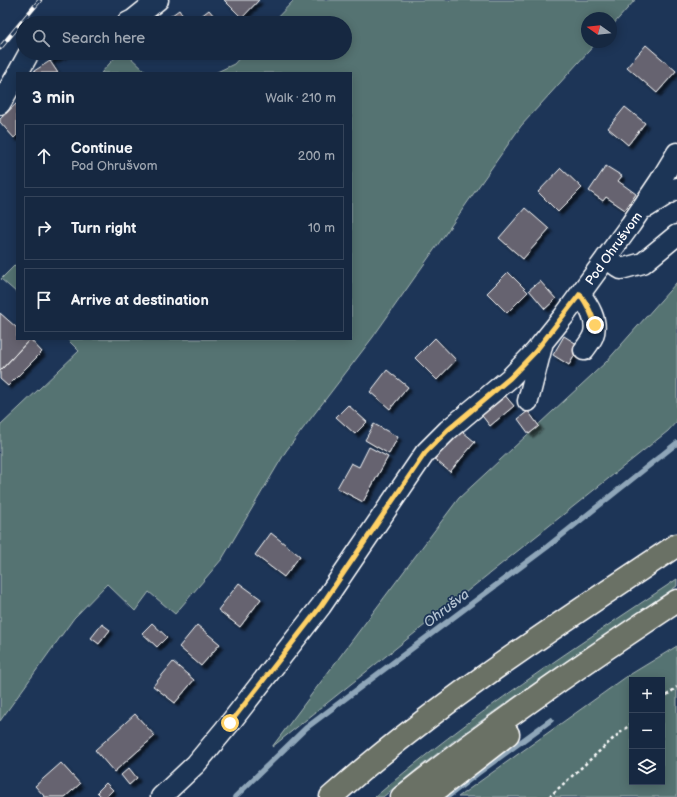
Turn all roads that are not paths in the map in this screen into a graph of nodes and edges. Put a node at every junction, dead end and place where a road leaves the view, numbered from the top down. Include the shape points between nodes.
1 (158, 0) edge
2 (138, 16) edge
3 (25, 60) edge
4 (19, 72) edge
5 (16, 77) edge
6 (0, 104) edge
7 (677, 153) edge
8 (677, 188) edge
9 (639, 212) junction
10 (677, 235) edge
11 (606, 258) junction
12 (580, 294) junction
13 (544, 341) junction
14 (584, 350) dead end
15 (528, 401) dead end
16 (677, 545) edge
17 (677, 563) edge
18 (677, 601) edge
19 (677, 619) edge
20 (161, 797) edge
21 (331, 797) edge
22 (354, 797) edge
23 (402, 797) edge
24 (427, 797) edge

1 - 2 street
3 - 4 street
5 - 6 street
7 - 9 street, Pod Ohrušvom
8 - 9 street
9 - 11 street, Pod Ohrušvom
10 - 11 street via 636,265 621,269
11 - 12 street, Pod Ohrušvom
12 - 13 street, Pod Ohrušvom
12 - 14 street via 588,304 595,325 593,336
13 - 15 street
13 - 20 street, Pod Ohrušvom via 510,378 448,430 425,453 321,606 196,764
16 - 21 highway via 467,689
17 - 22 highway via 548,648 434,732
18 - 23 highway via 534,698 457,753
19 - 24 highway via 606,664 528,719

